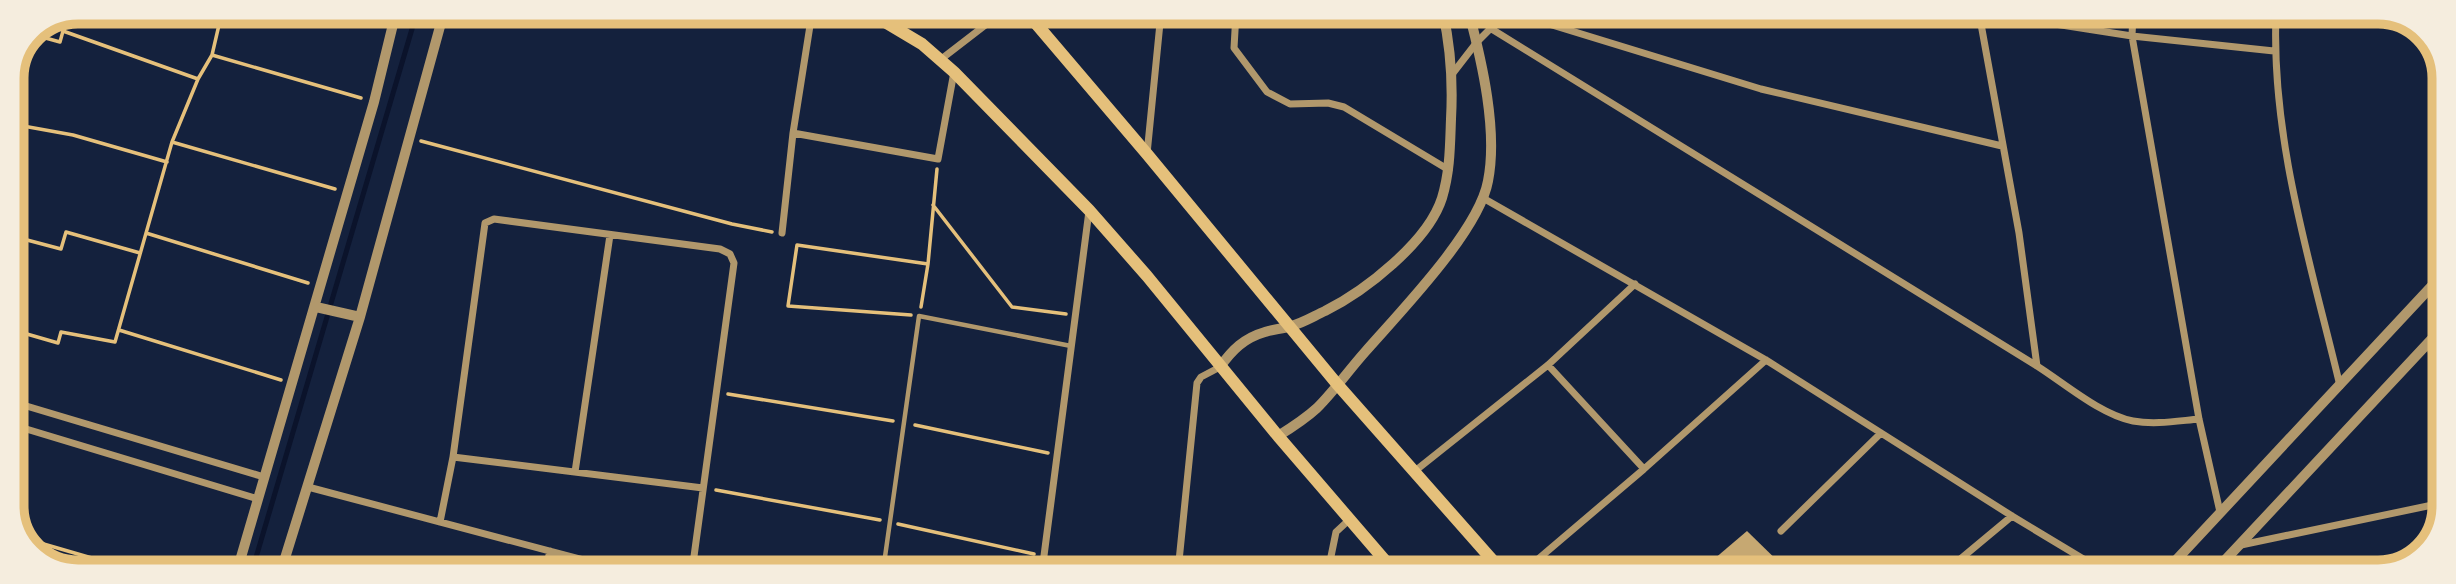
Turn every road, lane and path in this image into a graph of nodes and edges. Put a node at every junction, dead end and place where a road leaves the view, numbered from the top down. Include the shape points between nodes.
1 (219, 24) edge
2 (393, 24) edge
3 (441, 24) edge
4 (810, 24) edge
5 (888, 24) edge
6 (987, 24) edge
7 (1036, 24) edge
8 (1160, 24) edge
9 (1235, 24) edge
10 (1445, 24) edge
11 (1472, 24) edge
12 (1494, 24) edge
13 (1549, 24) edge
14 (1981, 24) edge
15 (2055, 24) edge
16 (2133, 24) edge
17 (2275, 24) edge
18 (64, 27) edge
19 (1490, 28) junction
20 (63, 31) junction
21 (2132, 36) junction
22 (43, 37) edge
23 (1477, 42) junction
24 (2274, 51) junction
25 (212, 55) junction
26 (940, 60) junction
27 (954, 72) junction
28 (1453, 72) junction
29 (198, 79) junction
30 (374, 102) junction
31 (24, 126) edge
32 (793, 133) junction
33 (408, 138) junction
34 (172, 142) junction
35 (2002, 146) junction
36 (1147, 154) junction
37 (938, 159) junction
38 (167, 162) junction
39 (1449, 170) junction
40 (347, 192) junction
41 (1483, 198) junction
42 (933, 205) junction
43 (1089, 210) junction
44 (146, 233) junction
45 (782, 233) joint
46 (610, 235) junction
47 (24, 239) edge
48 (140, 253) junction
49 (928, 264) junction
50 (1635, 284) junction
51 (322, 287) junction
52 (2431, 287) edge
53 (316, 307) junction
54 (1075, 315) junction
55 (919, 316) junction
56 (360, 317) junction
57 (1291, 327) junction
58 (119, 330) junction
59 (25, 333) edge
60 (2432, 339) edge
61 (2429, 342) junction
62 (1072, 346) junction
63 (2432, 353) edge
64 (1766, 360) junction
65 (1548, 365) junction
66 (2037, 366) junction
67 (1220, 367) junction
68 (292, 384) junction
69 (1337, 384) junction
70 (2340, 386) junction
71 (716, 392) junction
72 (25, 406) edge
73 (2199, 419) junction
74 (906, 424) junction
75 (25, 428) edge
76 (1881, 433) junction
77 (1278, 436) junction
78 (1057, 455) junction
79 (453, 457) junction
80 (1644, 469) junction
81 (1415, 471) junction
82 (575, 472) junction
83 (264, 477) junction
84 (308, 487) junction
85 (703, 488) junction
86 (258, 499) junction
87 (2432, 505) edge
88 (2220, 512) junction
89 (2012, 516) junction
90 (1350, 519) junction
91 (440, 522) junction
92 (889, 522) junction
93 (1781, 531) dead end
94 (40, 543) edge
95 (2240, 545) junction
96 (550, 551) junction
97 (1044, 556) junction
98 (2227, 558) edge
99 (578, 559) joint
100 (99, 560) edge
101 (240, 560) edge
102 (284, 560) edge
103 (548, 560) edge
104 (582, 560) edge
105 (693, 560) edge
106 (884, 560) edge
107 (1043, 560) edge
108 (1179, 560) edge
109 (1330, 560) edge
110 (1385, 560) edge
111 (1492, 560) edge
112 (1537, 560) edge
113 (1960, 560) edge
114 (2085, 560) edge
115 (2176, 560) edge

1 - 25 path
2 - 30 street
3 - 33 street
4 - 32 street
5 - 26 main road
6 - 26 street
7 - 36 main road
8 - 36 street
9 - 39 street via 1234,48 1267,92 1290,104 1344,107
10 - 28 street
11 - 23 street
12 - 19 street
13 - 35 street via 1761,89
14 - 35 street
15 - 21 street
16 - 21 street
17 - 24 street
18 - 20 path
19 - 23 street
19 - 66 street
20 - 22 path via 60,42
20 - 29 path
21 - 24 street
21 - 73 street
23 - 28 street
23 - 41 street via 1491,133 1492,160
24 - 70 street via 2286,158
25 - 29 path
25 - 30 path
26 - 27 main road
27 - 37 street
27 - 43 main road
28 - 39 street
29 - 34 path
30 - 40 street
31 - 38 path
32 - 37 street
32 - 45 street
33 - 45 path via 732,224
33 - 56 street
34 - 38 path
34 - 40 path
35 - 66 street
36 - 57 main road
37 - 42 path
38 - 44 path
39 - 57 street via 1433,218 1415,241 1357,291
40 - 51 street
41 - 50 street
41 - 69 street via 1443,260
42 - 49 path
42 - 54 path via 1012,307
43 - 54 street
43 - 67 main road
44 - 48 path
44 - 51 path
46 - 71 street via 730,254 734,263
46 - 79 street via 494,219 485,223
46 - 82 street
47 - 48 path via 61,249 66,232
48 - 58 path
49 - 55 path
49 - 55 path via 797,245 789,306
50 - 64 street
50 - 65 street
51 - 53 street
52 - 70 street
53 - 56 street
53 - 68 street
54 - 62 street
55 - 62 lane
55 - 74 lane
56 - 84 street
57 - 67 street via 1249,338 1232,350
57 - 69 main road
58 - 59 path via 115,342 61,332 58,343
58 - 68 path
60 - 61 street
61 - 63 street
61 - 95 street
62 - 78 street
64 - 76 street
64 - 80 street
65 - 80 street
65 - 81 street
66 - 73 street via 2102,408 2130,420
67 - 77 main road
67 - 108 street via 1197,383
68 - 83 street
69 - 77 street via 1317,408
69 - 81 main road
70 - 88 street
71 - 74 path
71 - 85 street
72 - 83 street
73 - 88 street
74 - 78 path
74 - 92 lane
75 - 86 street
76 - 89 street
76 - 93 street
77 - 90 main road
78 - 97 street
79 - 82 street
79 - 91 street
80 - 112 street
81 - 111 main road
82 - 85 street
83 - 86 street
84 - 91 street
84 - 102 street
85 - 92 path
85 - 105 street
86 - 101 street
87 - 95 street
88 - 115 street
89 - 113 street
89 - 114 street
90 - 109 street via 1336,532
90 - 110 main road
91 - 96 street
92 - 97 path
92 - 106 lane
94 - 100 path
95 - 98 street
96 - 99 street
96 - 103 street
97 - 107 street
99 - 104 street

